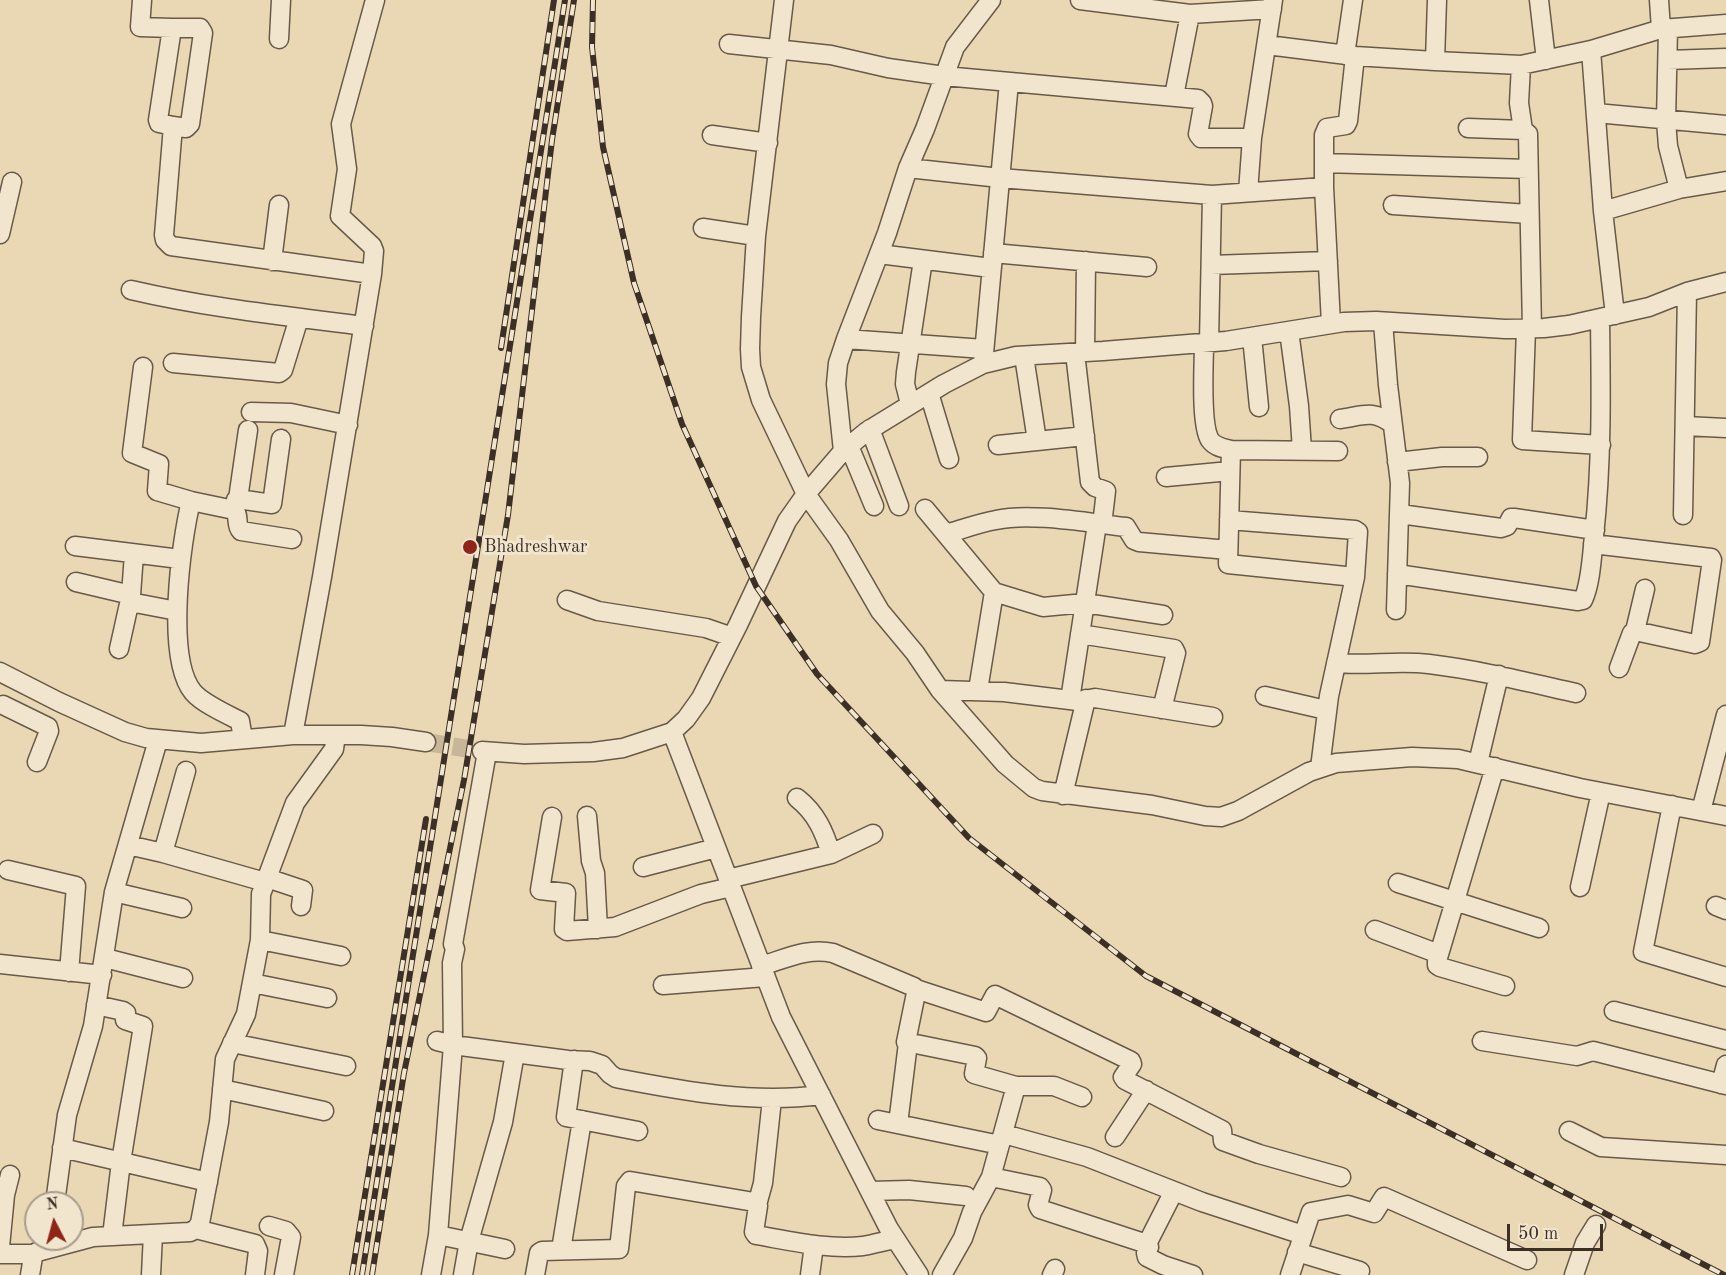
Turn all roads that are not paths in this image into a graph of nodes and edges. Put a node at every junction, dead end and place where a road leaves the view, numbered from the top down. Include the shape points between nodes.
1 (142, 0) edge
2 (281, 0) edge
3 (375, 0) edge
4 (784, 0) edge
5 (991, 0) edge
6 (1080, 0) edge
7 (1353, 0) edge
8 (1437, 0) edge
9 (1539, 0) edge
10 (1659, 0) edge
11 (1104, 2) edge
12 (1272, 4) edge
13 (1190, 14) junction
14 (1726, 24) edge
15 (172, 28) junction
16 (1665, 29) junction
17 (279, 39) dead end
18 (729, 44) dead end
19 (1267, 45) junction
20 (778, 49) junction
21 (1591, 50) junction
22 (1350, 55) junction
23 (1726, 58) edge
24 (1545, 60) junction
25 (1668, 60) junction
26 (1435, 61) junction
27 (1521, 65) junction
28 (944, 76) junction
29 (1009, 82) junction
30 (1174, 96) junction
31 (1596, 113) junction
32 (1666, 120) junction
33 (1726, 125) edge
34 (172, 126) junction
35 (1468, 129) dead end
36 (1523, 130) junction
37 (712, 135) dead end
38 (1252, 138) junction
39 (768, 143) junction
40 (1324, 163) junction
41 (908, 168) junction
42 (1528, 168) junction
43 (1000, 178) junction
44 (1726, 181) edge
45 (12, 182) dead end
46 (1324, 187) junction
47 (1679, 189) junction
48 (1248, 192) junction
49 (1212, 195) junction
50 (279, 205) dead end
51 (1394, 205) dead end
52 (1603, 211) junction
53 (1529, 214) junction
54 (703, 228) dead end
55 (0, 234) edge
56 (756, 236) junction
57 (879, 254) junction
58 (923, 260) junction
59 (272, 261) junction
60 (992, 261) junction
61 (1086, 261) junction
62 (1328, 261) junction
63 (1210, 265) junction
64 (1147, 267) dead end
65 (372, 274) junction
66 (1726, 282) edge
67 (131, 290) dead end
68 (1687, 292) junction
69 (1608, 317) junction
70 (299, 318) junction
71 (1383, 322) junction
72 (1331, 324) junction
73 (364, 326) junction
74 (1529, 329) junction
75 (1289, 331) junction
76 (1252, 337) junction
77 (846, 339) junction
78 (1206, 342) junction
79 (911, 344) junction
80 (1080, 353) junction
81 (1024, 356) junction
82 (983, 357) junction
83 (173, 363) dead end
84 (143, 367) dead end
85 (928, 393) junction
86 (910, 404) junction
87 (1259, 407) dead end
88 (251, 412) dead end
89 (1340, 419) dead end
90 (1392, 424) junction
91 (348, 425) junction
92 (1684, 426) junction
93 (1726, 428) edge
94 (870, 429) junction
95 (248, 430) dead end
96 (1085, 436) junction
97 (281, 439) dead end
98 (1037, 441) junction
99 (998, 445) dead end
100 (1601, 445) junction
101 (846, 449) junction
102 (1231, 450) junction
103 (1302, 450) junction
104 (1338, 451) dead end
105 (1478, 457) dead end
106 (949, 459) dead end
107 (1397, 462) junction
108 (1230, 471) junction
109 (1166, 477) dead end
110 (806, 494) junction
111 (191, 501) junction
112 (236, 504) junction
113 (873, 506) dead end
114 (899, 506) dead end
115 (925, 509) dead end
116 (1400, 514) junction
117 (1683, 514) dead end
118 (1229, 520) junction
119 (1100, 525) junction
120 (946, 534) junction
121 (1594, 537) junction
122 (292, 539) dead end
123 (75, 546) dead end
124 (1228, 550) junction
125 (134, 554) junction
126 (180, 559) junction
127 (1397, 574) junction
128 (1356, 577) junction
129 (76, 582) dead end
130 (1644, 589) dead end
131 (994, 592) junction
132 (130, 599) junction
133 (567, 600) dead end
134 (1084, 603) junction
135 (1396, 610) dead end
136 (177, 611) junction
137 (1163, 615) dead end
138 (1635, 631) junction
139 (1080, 634) junction
140 (732, 637) junction
141 (119, 649) dead end
142 (1336, 663) junction
143 (1619, 668) dead end
144 (1499, 675) junction
145 (8, 676) edge
146 (940, 690) junction
147 (978, 690) junction
148 (1576, 693) dead end
149 (1265, 696) dead end
150 (1078, 699) junction
151 (1, 708) edge
152 (1162, 709) junction
153 (1326, 710) junction
154 (1726, 715) edge
155 (1213, 717) dead end
156 (672, 732) junction
157 (293, 735) junction
158 (336, 735) junction
159 (243, 739) junction
160 (158, 740) junction
161 (426, 742) tunnel mouth
162 (38, 762) dead end
163 (1487, 765) junction
164 (1320, 768) junction
165 (186, 771) dead end
166 (1601, 792) junction
167 (1063, 795) junction
168 (797, 798) dead end
169 (1672, 805) junction
170 (1701, 811) junction
171 (587, 816) dead end
172 (1726, 816) edge
173 (552, 817) dead end
174 (873, 834) dead end
175 (128, 845) junction
176 (716, 848) junction
177 (163, 853) junction
178 (831, 854) junction
179 (644, 867) dead end
180 (8, 870) dead end
181 (266, 880) junction
182 (729, 883) junction
183 (1398, 883) dead end
184 (1580, 887) dead end
185 (114, 892) junction
186 (1455, 902) junction
187 (300, 906) dead end
188 (182, 908) dead end
189 (1539, 928) dead end
190 (598, 929) junction
191 (1375, 930) dead end
192 (260, 940) junction
193 (1439, 954) junction
194 (341, 956) dead end
195 (0, 964) edge
196 (103, 967) junction
197 (763, 971) junction
198 (69, 972) junction
199 (1726, 977) edge
200 (183, 978) dead end
201 (252, 983) junction
202 (663, 985) dead end
203 (1505, 986) dead end
204 (916, 989) junction
205 (327, 998) dead end
206 (96, 1005) junction
207 (1614, 1011) dead end
208 (1726, 1040) edge
209 (1482, 1041) dead end
210 (232, 1043) junction
211 (445, 1043) junction
212 (908, 1043) junction
213 (515, 1053) junction
214 (574, 1060) junction
215 (1726, 1065) edge
216 (346, 1066) dead end
217 (1723, 1085) edge
218 (1016, 1086) junction
219 (222, 1089) junction
220 (1146, 1090) junction
221 (820, 1095) junction
222 (1082, 1097) dead end
223 (772, 1099) junction
224 (324, 1111) dead end
225 (582, 1120) junction
226 (878, 1120) dead end
227 (898, 1124) junction
228 (638, 1131) dead end
229 (1569, 1131) dead end
230 (1115, 1137) dead end
231 (1002, 1140) junction
232 (62, 1148) junction
233 (1726, 1155) edge
234 (121, 1162) junction
235 (9, 1175) dead end
236 (990, 1177) junction
237 (1341, 1177) dead end
238 (208, 1182) junction
239 (57, 1191) edge
240 (870, 1191) junction
241 (1174, 1191) junction
242 (966, 1196) dead end
243 (757, 1204) junction
244 (1596, 1225) dead end
245 (269, 1226) dead end
246 (196, 1229) junction
247 (153, 1234) junction
248 (438, 1235) junction
249 (112, 1236) junction
250 (84, 1238) edge
251 (895, 1239) junction
252 (469, 1241) junction
253 (1147, 1244) junction
254 (1300, 1244) junction
255 (814, 1245) junction
256 (0, 1247) edge
257 (505, 1249) dead end
258 (561, 1250) junction
259 (40, 1251) edge
260 (0, 1254) edge
261 (34, 1254) junction
262 (1527, 1260) dead end
263 (1161, 1270) edge
264 (1360, 1271) dead end
265 (30, 1275) edge
266 (151, 1275) edge
267 (255, 1275) edge
268 (284, 1275) edge
269 (431, 1275) edge
270 (463, 1275) edge
271 (535, 1275) edge
272 (810, 1275) edge
273 (919, 1275) edge
274 (942, 1275) edge
275 (1193, 1275) edge
276 (1290, 1275) edge
277 (1574, 1275) edge

1 - 15 street via 140,27
2 - 17 street
3 - 65 street via 341,124 347,169 340,216 372,246
4 - 20 street
5 - 28 street via 955,47
6 - 11 street
7 - 22 street
8 - 26 street
9 - 24 street
10 - 16 street
11 - 13 street
12 - 13 street
12 - 19 street
13 - 30 street
14 - 16 street
15 - 34 street via 158,120
15 - 34 street via 200,28 203,33 190,124 186,128
16 - 21 street
16 - 25 street
18 - 20 street
19 - 22 street
19 - 38 street
20 - 28 street
20 - 39 street
21 - 24 street
21 - 31 street
22 - 26 street
22 - 40 street via 1348,121 1325,130
23 - 25 street
24 - 27 street
25 - 32 street
26 - 27 street
27 - 36 street via 1519,103
28 - 29 street
28 - 41 street
29 - 30 street
29 - 43 street
30 - 38 street via 1202,103 1198,134 1201,138
31 - 32 street
31 - 52 street
32 - 33 street
32 - 47 street
34 - 59 street via 165,240 171,246
35 - 36 street
36 - 42 street via 1528,134
37 - 39 street
38 - 48 street
39 - 56 street
40 - 42 street
40 - 46 street
41 - 43 street
41 - 57 street
42 - 53 street
43 - 49 street
43 - 60 street
44 - 47 street
45 - 55 street
46 - 48 street
46 - 62 street
47 - 52 street
48 - 49 street
49 - 63 street
50 - 59 street
51 - 53 street
52 - 69 street
53 - 74 street
54 - 56 street
56 - 110 street via 751,367 761,400
57 - 58 street
57 - 77 street
58 - 60 street
58 - 79 street
59 - 65 street
60 - 61 street
60 - 82 street
61 - 64 street
61 - 80 street
62 - 63 street
62 - 72 street
63 - 78 street
65 - 73 street
66 - 68 street
67 - 70 street
68 - 69 street
68 - 92 street
69 - 74 street
69 - 100 street
70 - 73 street
70 - 83 street via 279,374
71 - 72 street
71 - 74 street
71 - 90 street
72 - 75 street
73 - 91 street
74 - 100 street via 1522,440
75 - 76 street
75 - 103 street
76 - 78 street
76 - 87 street
77 - 79 street
77 - 101 street via 836,384
78 - 80 street
78 - 102 street via 1207,431 1215,445
79 - 82 street
79 - 86 street via 905,384
80 - 81 street
80 - 96 street
81 - 82 street
81 - 98 street
82 - 85 street
84 - 111 street via 132,453 159,464 157,491
85 - 86 street
85 - 106 street
86 - 94 street
88 - 91 street via 291,413
89 - 90 street via 1374,414
90 - 107 street
91 - 157 street
92 - 93 street
92 - 117 street
94 - 101 street
94 - 114 street
95 - 112 street
96 - 98 street
96 - 119 street via 1090,482 1106,491
97 - 112 street via 272,504
98 - 99 street
100 - 121 street
101 - 110 street
101 - 113 street
102 - 103 street
102 - 108 street
103 - 104 street
105 - 107 street
107 - 116 street
108 - 109 street
108 - 118 street
110 - 140 street via 787,521
110 - 146 street via 839,540 880,611
111 - 112 street
111 - 126 street
112 - 122 street via 237,526 241,531
115 - 120 street
116 - 121 street via 1502,528 1514,518
116 - 127 street
118 - 124 street
118 - 128 street via 1355,530 1359,534
119 - 120 street via 996,519
119 - 124 street via 1126,527 1139,542
119 - 134 street
120 - 131 street
121 - 127 street via 1582,601
121 - 138 street via 1712,560 1700,642
123 - 125 street
124 - 128 street via 1229,565
125 - 126 street
125 - 132 street
126 - 136 street
127 - 135 street
128 - 142 street
129 - 132 street
130 - 138 street
131 - 134 street via 1043,606
131 - 147 street
132 - 136 street
132 - 141 street
133 - 140 street via 598,611 706,628
134 - 137 street
134 - 139 street
136 - 159 street via 186,681 197,696 240,722
138 - 143 street
139 - 150 street
139 - 152 street via 1174,649
140 - 156 street via 701,698
142 - 144 street via 1429,664
142 - 153 street
144 - 148 street
144 - 163 street
145 - 151 street
145 - 160 street via 125,732
146 - 147 street
146 - 167 street via 1005,764 1034,788
147 - 150 street
149 - 153 street
150 - 152 street via 1095,698
150 - 167 street
151 - 162 street via 49,728
152 - 155 street
153 - 164 street
154 - 170 street
156 - 176 street
156 - 211 street via 623,748 592,753 484,752 453,944
157 - 158 street
157 - 159 street
158 - 161 street
158 - 181 street via 334,749 295,803
159 - 160 street
160 - 175 street
163 - 164 street via 1412,757 1336,763
163 - 166 street
163 - 186 street
164 - 167 street via 1221,817
165 - 177 street
166 - 169 street
166 - 184 street
168 - 178 street via 817,818
169 - 170 street
169 - 199 street via 1643,952
170 - 172 street
171 - 190 street
173 - 190 street via 540,890 566,893 566,930
174 - 178 street
175 - 177 street
175 - 185 street
176 - 179 street
176 - 182 street
177 - 181 street
178 - 182 street
180 - 198 street via 76,886
181 - 187 street via 303,890
181 - 192 street via 261,894
182 - 190 street via 649,916
182 - 197 street
183 - 186 street
185 - 188 street
185 - 196 street
186 - 189 street
186 - 193 street
191 - 193 street
192 - 194 street
192 - 201 street
193 - 203 street via 1440,967
195 - 198 street
196 - 198 street
196 - 200 street
196 - 206 street
197 - 202 street
197 - 204 street via 811,951 822,951
197 - 221 street
201 - 205 street
201 - 210 street via 246,1014
204 - 212 street
204 - 220 street via 986,1012 995,995 1131,1061 1123,1079
206 - 232 street
206 - 234 street via 123,1011 125,1020 143,1026
207 - 208 street
209 - 217 street via 1577,1056 1593,1051
210 - 216 street
210 - 219 street via 225,1059
211 - 213 street
211 - 248 street
212 - 218 street via 975,1056 974,1074
212 - 227 street
213 - 214 street
213 - 252 street via 503,1122
214 - 223 street via 598,1063 616,1078 684,1091
214 - 225 street via 565,1115
215 - 217 street
218 - 222 street via 1051,1085
218 - 231 street
219 - 224 street
219 - 238 street
220 - 230 street
220 - 237 street via 1222,1130 1223,1141
221 - 223 street
221 - 240 street
223 - 243 street
225 - 228 street
225 - 258 street
226 - 227 street
227 - 231 street
229 - 233 street via 1601,1147
231 - 236 street
231 - 241 street via 1087,1156
232 - 234 street
232 - 239 street
234 - 238 street
234 - 249 street
235 - 256 street
236 - 253 street via 1040,1187 1040,1209
236 - 274 street
238 - 246 street
240 - 242 street via 909,1190
240 - 251 street
241 - 253 street
241 - 254 street
243 - 255 street via 756,1235
243 - 258 street via 630,1181 626,1186 619,1249
244 - 277 street
245 - 268 street via 286,1231 291,1237
246 - 247 street
246 - 267 street via 255,1244
247 - 249 street
247 - 266 street
248 - 252 street
248 - 269 street
249 - 250 street
251 - 255 street via 862,1246
251 - 273 street
252 - 257 street
252 - 270 street
253 - 263 street via 1146,1256
254 - 262 street via 1313,1211 1348,1205 1374,1213 1386,1197
254 - 264 street
254 - 276 street
255 - 272 street
258 - 271 street via 540,1251
259 - 261 street
260 - 261 street
261 - 265 street
263 - 275 street

